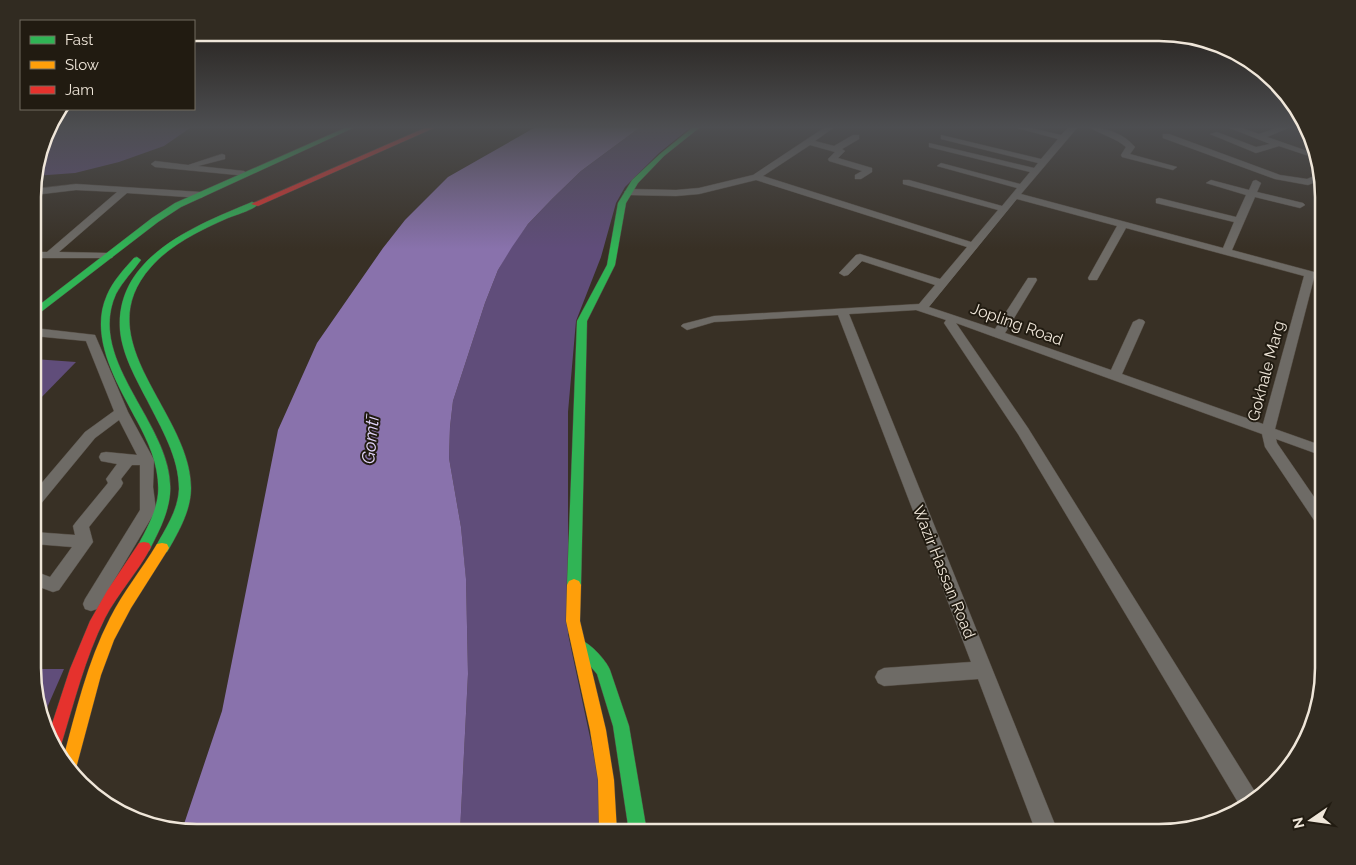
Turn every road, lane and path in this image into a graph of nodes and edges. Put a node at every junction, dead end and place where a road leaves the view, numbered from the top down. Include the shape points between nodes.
1 (188, 168) edge
2 (257, 168) edge
3 (323, 168) edge
4 (337, 168) edge
5 (649, 168) edge
6 (769, 168) edge
7 (864, 168) edge
8 (950, 168) edge
9 (1025, 168) edge
10 (1038, 168) edge
11 (1256, 168) edge
12 (1036, 171) junction
13 (244, 174) junction
14 (756, 177) junction
15 (858, 177) dead end
16 (1313, 180) edge
17 (906, 182) dead end
18 (1211, 183) dead end
19 (1256, 183) dead end
20 (1023, 187) junction
21 (125, 190) junction
22 (42, 191) edge
23 (45, 191) junction
24 (629, 192) junction
25 (41, 194) edge
26 (200, 194) junction
27 (1252, 194) junction
28 (1016, 196) junction
29 (1159, 202) dead end
30 (1300, 205) dead end
31 (1004, 209) junction
32 (1240, 221) junction
33 (1124, 224) junction
34 (974, 246) junction
35 (1226, 252) junction
36 (41, 254) edge
37 (50, 255) junction
38 (108, 256) junction
39 (844, 273) dead end
40 (1093, 278) dead end
41 (1032, 280) dead end
42 (943, 284) junction
43 (41, 308) edge
44 (922, 308) junction
45 (842, 311) junction
46 (953, 318) junction
47 (1139, 322) dead end
48 (687, 326) dead end
49 (41, 333) edge
50 (998, 334) junction
51 (1115, 376) junction
52 (121, 412) junction
53 (1268, 431) junction
54 (1314, 448) edge
55 (106, 457) dead end
56 (128, 460) junction
57 (147, 460) junction
58 (41, 494) edge
59 (1314, 509) edge
60 (41, 539) edge
61 (85, 542) junction
62 (41, 581) edge
63 (91, 604) dead end
64 (580, 646) junction
65 (983, 670) junction
66 (884, 677) dead end
67 (622, 726) junction
68 (598, 730) junction
69 (56, 734) edge
70 (72, 760) edge
71 (1246, 796) edge
72 (1043, 823) edge
73 (608, 824) edge
74 (637, 824) edge

1 - 13 street
2 - 13 street
3 - 69 street via 196,222 157,244 138,259 111,294 106,312 105,339 119,375 152,436 163,471 165,494 162,512 145,546 96,622
4 - 70 street via 208,224 172,245 148,264 133,283 125,307 125,334 134,363 180,460 184,488 178,519 116,622 99,662
5 - 24 street
6 - 14 street
7 - 15 street via 869,170
8 - 20 street
9 - 12 street
10 - 12 street
11 - 16 street via 1278,177 1308,182
12 - 20 street
13 - 26 street
14 - 24 street via 699,191
14 - 34 street
17 - 31 street
18 - 27 street
19 - 27 street
20 - 28 street
21 - 23 street via 76,187
21 - 26 street
21 - 37 street
22 - 23 street
23 - 25 street
24 - 64 street via 622,203 611,266 582,320 573,621
26 - 38 street via 154,220
27 - 30 street
27 - 32 street
28 - 31 street
28 - 33 street
29 - 32 street
31 - 34 street
32 - 35 street
33 - 35 street
33 - 40 street
34 - 42 street
35 - 53 street, Gokhale Marg via 1310,274
36 - 37 street
37 - 38 street
38 - 43 street
39 - 42 street via 860,258
41 - 50 street
42 - 44 street
44 - 45 street, Jopling Road
44 - 46 street, Jopling Road
45 - 48 street, Jopling Road via 714,319
45 - 65 street, Wazir Hassan Road
46 - 50 street, Jopling Road
46 - 71 street via 950,323 1022,430
47 - 51 street
49 - 52 street via 91,338
50 - 51 street, Jopling Road
51 - 53 street, Jopling Road
52 - 57 street
52 - 58 street via 90,435
53 - 54 street, Jopling Road
53 - 59 street, Gokhale Marg via 1270,444
55 - 56 street
56 - 57 street
56 - 61 street via 112,479 116,483 81,526
57 - 63 street via 148,510
60 - 61 street
61 - 62 street via 52,585
64 - 67 street via 603,670
64 - 68 street
65 - 66 street
65 - 72 street, Wazir Hassan Road
67 - 68 street
67 - 74 street
68 - 73 street via 606,780

